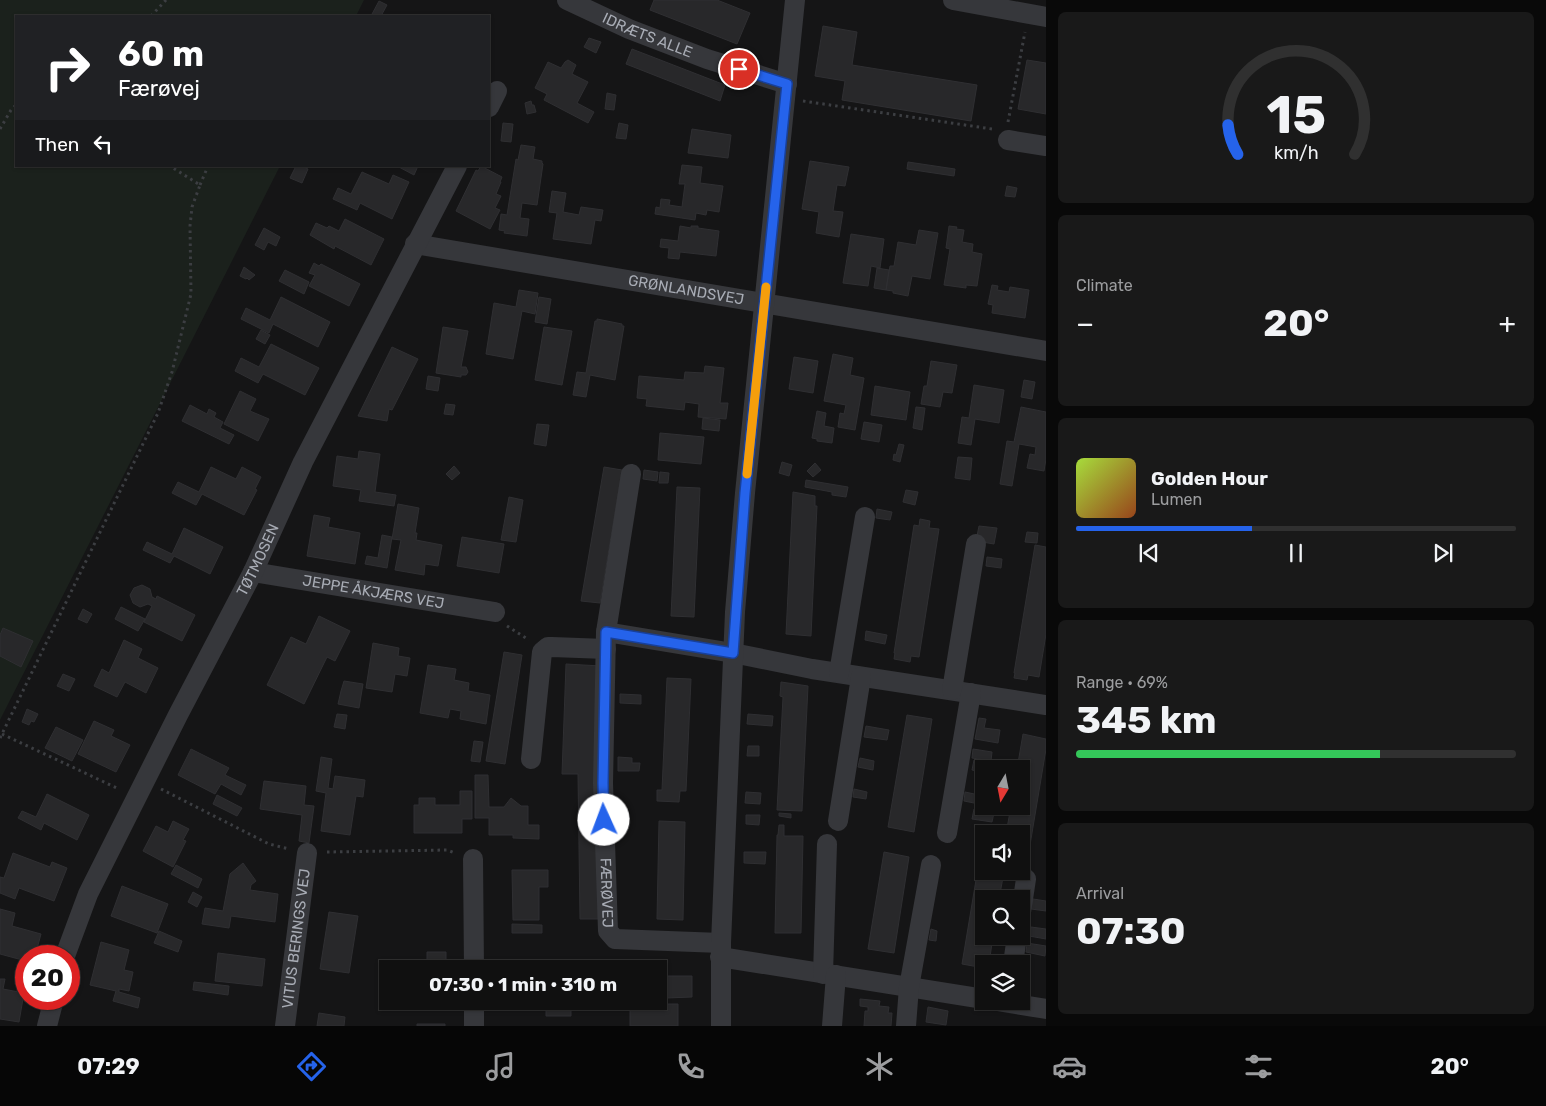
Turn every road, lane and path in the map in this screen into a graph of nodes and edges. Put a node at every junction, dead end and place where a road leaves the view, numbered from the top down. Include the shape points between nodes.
1 (166, 0) edge
2 (567, 0) edge
3 (795, 0) edge
4 (953, 0) edge
5 (152, 15) edge
6 (1037, 16) edge
7 (786, 91) junction
8 (15, 105) edge
9 (0, 129) edge
10 (1008, 136) junction
11 (1046, 146) edge
12 (172, 167) edge
13 (208, 167) edge
14 (456, 167) edge
15 (200, 185) junction
16 (416, 244) junction
17 (764, 304) junction
18 (1046, 351) edge
19 (631, 474) dead end
20 (865, 517) dead end
21 (976, 544) dead end
22 (253, 572) junction
23 (495, 612) joint
24 (606, 641) junction
25 (545, 649) junction
26 (733, 653) junction
27 (839, 673) junction
28 (861, 677) junction
29 (961, 692) junction
30 (1046, 705) edge
31 (1, 736) edge
32 (531, 759) dead end
33 (137, 797) junction
34 (838, 821) dead end
35 (947, 833) dead end
36 (827, 844) dead end
37 (307, 853) dead end
38 (473, 859) dead end
39 (931, 865) dead end
40 (69, 945) edge
41 (720, 950) junction
42 (474, 960) edge
43 (829, 974) junction
44 (909, 987) junction
45 (975, 998) edge
46 (1030, 1006) edge
47 (1046, 1009) edge
48 (51, 1010) edge
49 (474, 1010) edge
50 (47, 1026) edge
51 (285, 1026) edge
52 (474, 1026) edge
53 (721, 1026) edge
54 (832, 1026) edge
55 (906, 1026) edge

1 - 5 path
2 - 7 street, IDRÆTS ALLE via 629,29
3 - 7 street
4 - 6 street
6 - 10 path
7 - 10 path
7 - 17 street
8 - 9 path
10 - 11 street
12 - 15 path
13 - 15 path
14 - 16 street, TØTMOSEN
15 - 31 path via 192,207 190,226 191,294 172,372 158,413
16 - 17 street, GRØNLANDSVEJ
16 - 22 street, TØTMOSEN via 303,462
17 - 18 street, GRØNLANDSVEJ
17 - 26 street
19 - 24 street, FÆRØVEJ
20 - 27 street
21 - 29 street
22 - 23 street, JEPPE ÅKJÆRS VEJ
22 - 33 street, TØTMOSEN
23 - 25 path via 497,627 510,627
24 - 25 street
24 - 26 street
24 - 41 street, FÆRØVEJ via 603,783 608,932 615,939
25 - 32 street via 542,652
26 - 27 street
26 - 41 street
27 - 28 street
28 - 29 street
28 - 34 street
29 - 30 street
29 - 35 street
31 - 33 path
33 - 40 street, TØTMOSEN via 88,894
36 - 43 street
37 - 51 street, VITUS BERINGS VEJ
38 - 42 street
39 - 44 street
41 - 43 street, FÆRØVEJ
41 - 53 street
43 - 44 street, FÆRØVEJ
43 - 54 street
44 - 45 street, FÆRØVEJ
44 - 55 street
46 - 47 street
48 - 50 street
49 - 52 street

